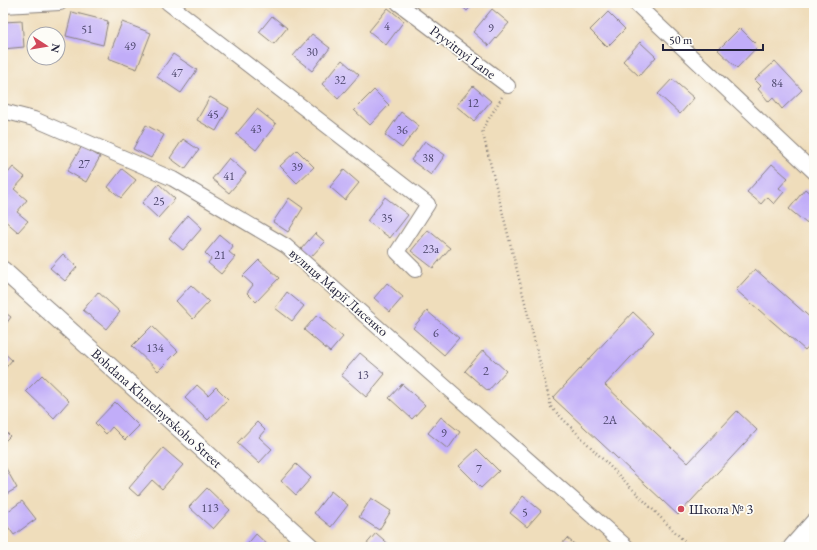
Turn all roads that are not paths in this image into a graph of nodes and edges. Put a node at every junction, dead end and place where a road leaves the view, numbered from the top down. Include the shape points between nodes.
1 (60, 3) edge
2 (168, 3) edge
3 (398, 3) edge
4 (635, 3) edge
5 (3, 6) edge
6 (508, 86) road end
7 (3, 111) edge
8 (814, 172) edge
9 (3, 270) edge
10 (415, 270) dead end
11 (814, 522) edge
12 (311, 547) edge
13 (627, 547) edge
14 (792, 547) edge

1 - 5 street
2 - 10 street via 428,204 396,252
3 - 6 street, Pryvitnyi Lane
4 - 8 street
7 - 13 street, вулиця Марії Лисенко via 34,119 173,179 286,246
9 - 12 street, Bohdana Khmelnytskoho Street
11 - 14 street

